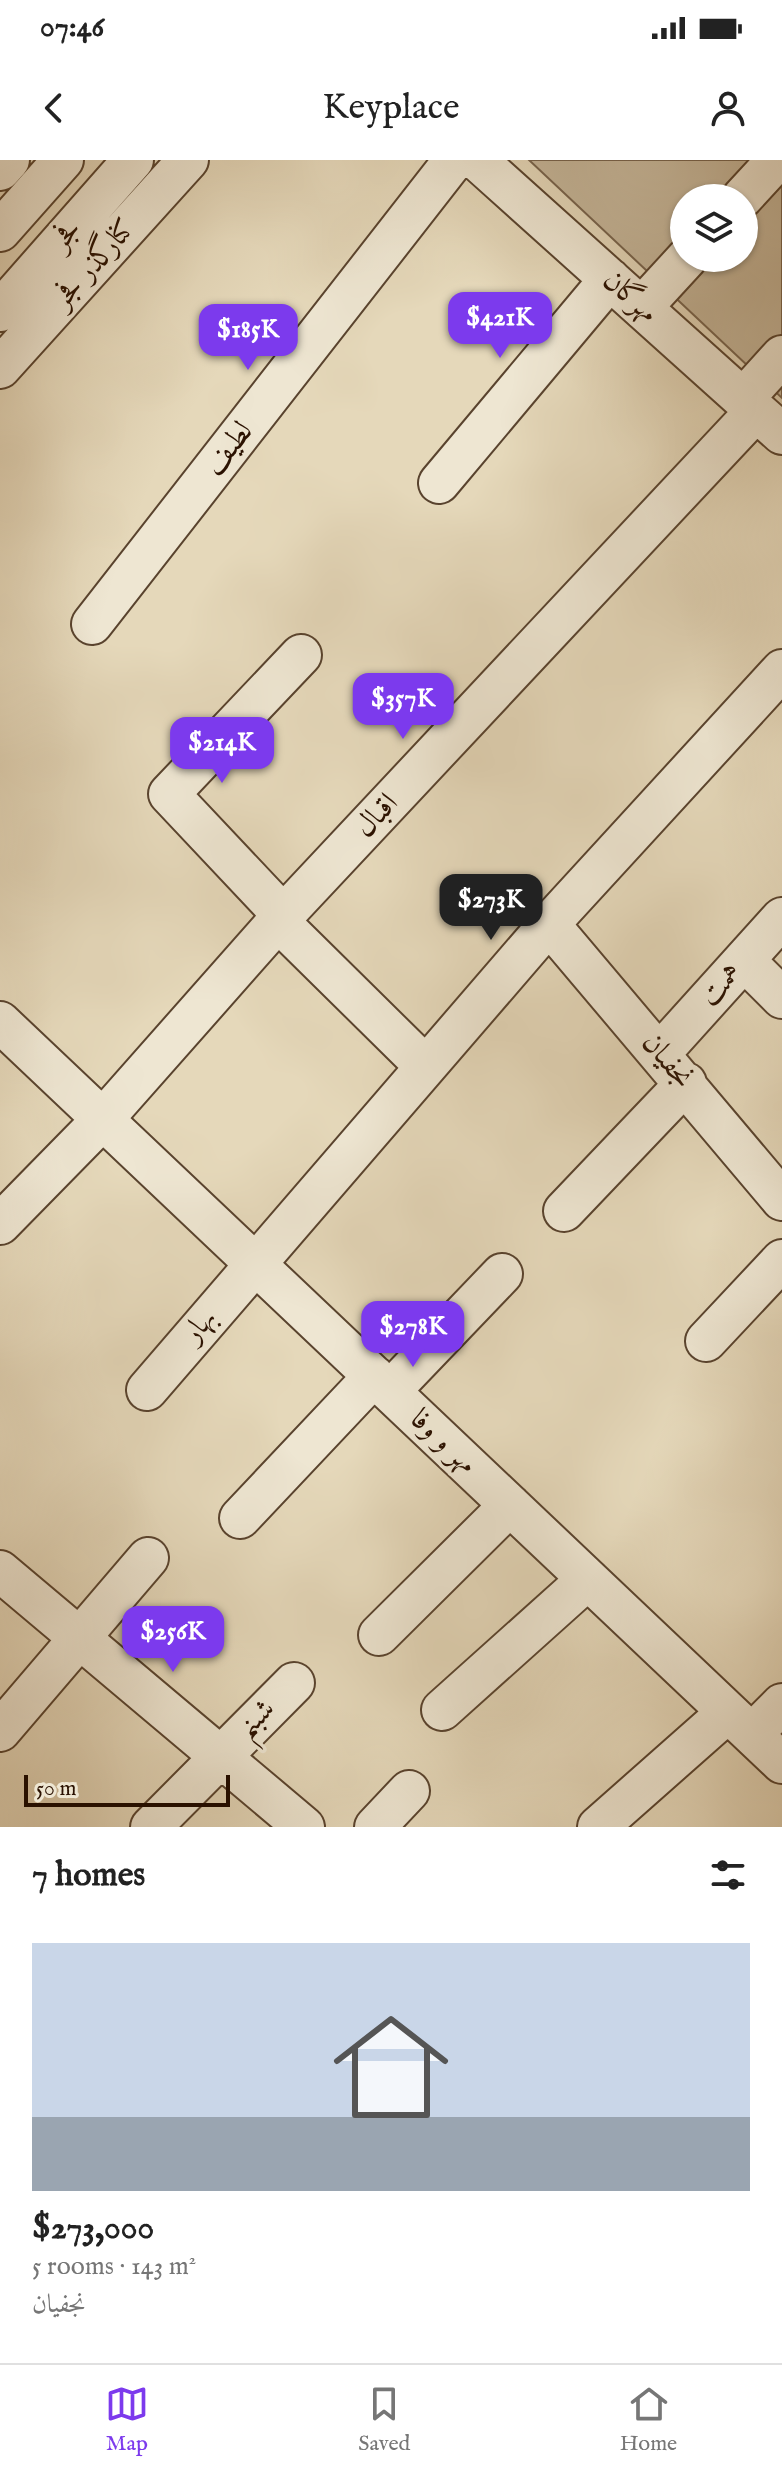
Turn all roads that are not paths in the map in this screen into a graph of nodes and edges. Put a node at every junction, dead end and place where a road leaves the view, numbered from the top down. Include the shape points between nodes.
1 (9, 160) edge
2 (63, 160) edge
3 (133, 160) edge
4 (188, 160) edge
5 (454, 160) edge
6 (477, 160) edge
7 (777, 160) edge
8 (0, 170) edge
9 (755, 184) edge
10 (0, 231) edge
11 (674, 272) edge
12 (610, 279) junction
13 (642, 307) junction
14 (0, 311) edge
15 (782, 356) edge
16 (0, 368) edge
17 (761, 414) edge
18 (439, 483) dead end
19 (92, 624) dead end
20 (301, 655) dead end
21 (782, 670) edge
22 (280, 918) junction
23 (782, 918) edge
24 (549, 924) junction
25 (744, 960) junction
26 (782, 998) edge
27 (0, 1022) edge
28 (661, 1052) junction
29 (425, 1066) junction
30 (686, 1083) junction
31 (103, 1119) junction
32 (782, 1200) edge
33 (564, 1211) dead end
34 (0, 1224) edge
35 (782, 1260) edge
36 (254, 1262) junction
37 (502, 1274) dead end
38 (706, 1341) dead end
39 (382, 1384) junction
40 (147, 1390) dead end
41 (510, 1505) junction
42 (240, 1518) dead end
43 (148, 1558) dead end
44 (0, 1571) edge
45 (588, 1579) junction
46 (379, 1635) dead end
47 (81, 1639) junction
48 (294, 1683) dead end
49 (782, 1704) edge
50 (442, 1710) dead end
51 (740, 1723) junction
52 (0, 1731) edge
53 (219, 1755) junction
54 (782, 1763) edge
55 (409, 1791) dead end
56 (151, 1827) edge
57 (304, 1827) edge
58 (375, 1827) edge
59 (598, 1827) edge

1 - 8 street
2 - 10 street, فجر
3 - 14 street, فجر
4 - 16 street, کنارگذر فجر
5 - 19 street, لطیف
6 - 12 street, مهرگان
7 - 9 street
11 - 13 street
12 - 13 street, مهرگان
12 - 18 street
13 - 17 street, مهرگان
15 - 17 street, اقبال
17 - 22 street, اقبال
20 - 22 street via 169,794
21 - 24 street, بهار
22 - 29 street
22 - 31 street, اقبال
23 - 25 street, همت
24 - 28 street, نجفیان
24 - 29 street, بهار
25 - 26 street
25 - 28 street, همت
27 - 31 street, مهر و وفا
28 - 30 street, نجفیان
29 - 36 street, بهار
30 - 32 street, نجفیان
30 - 33 street
31 - 34 street, اقبال
31 - 36 street, مهر و وفا
35 - 38 street
36 - 39 street, مهر و وفا
36 - 40 street, بهار
37 - 39 street
39 - 41 street, مهر و وفا
39 - 42 street
41 - 45 street, مهر و وفا
41 - 46 street
43 - 47 street
44 - 47 street
45 - 50 street
45 - 51 street, مهر و وفا
47 - 52 street
47 - 53 street
48 - 53 street, شبنم
49 - 51 street
51 - 54 street, مهر و وفا
51 - 59 street
53 - 56 street, شبنم
53 - 57 street
55 - 58 street

